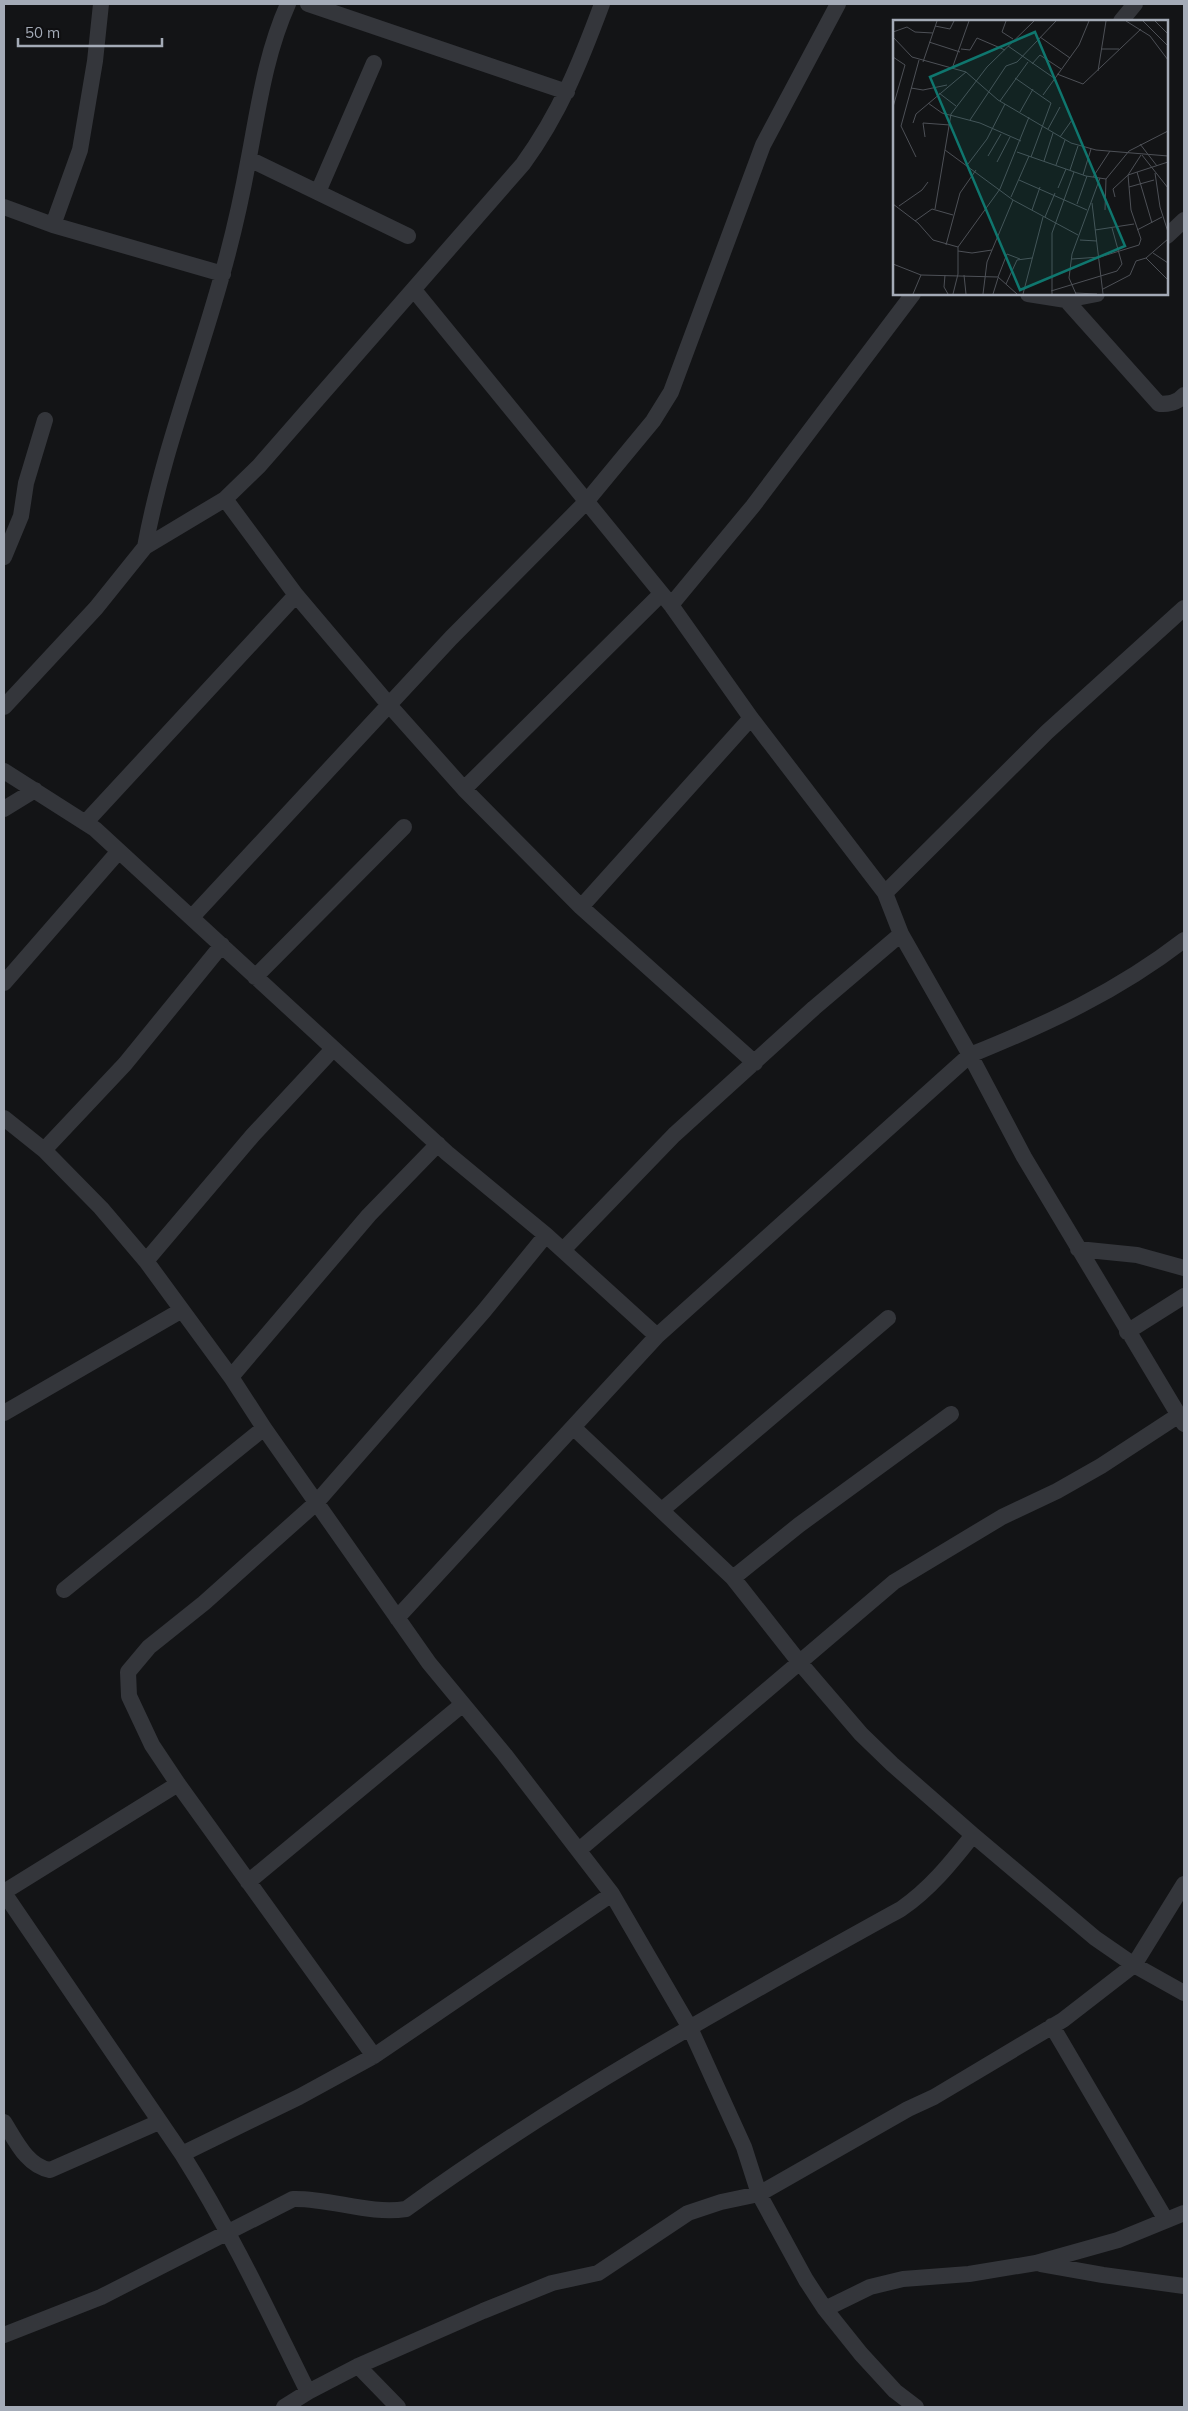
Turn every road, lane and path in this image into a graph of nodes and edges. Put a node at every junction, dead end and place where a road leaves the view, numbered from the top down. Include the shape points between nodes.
1 (100, 4) edge
2 (288, 4) edge
3 (308, 4) edge
4 (602, 4) edge
5 (838, 4) edge
6 (1135, 4) edge
7 (1122, 20) edge
8 (374, 63) dead end
9 (567, 92) junction
10 (249, 159) junction
11 (318, 192) junction
12 (4, 207) edge
13 (1184, 220) edge
14 (53, 225) junction
15 (1168, 235) edge
16 (408, 236) dead end
17 (223, 274) junction
18 (414, 290) junction
19 (912, 295) edge
20 (1034, 295) edge
21 (1092, 295) edge
22 (1066, 300) junction
23 (1184, 395) edge
24 (45, 420) dead end
25 (225, 499) junction
26 (586, 502) junction
27 (144, 547) junction
28 (4, 557) edge
29 (296, 595) junction
30 (666, 600) junction
31 (1184, 608) edge
32 (390, 706) junction
33 (4, 707) edge
34 (751, 718) junction
35 (4, 771) edge
36 (464, 789) junction
37 (34, 790) junction
38 (4, 809) edge
39 (85, 823) junction
40 (404, 827) dead end
41 (119, 851) junction
42 (885, 893) junction
43 (581, 907) junction
44 (192, 917) junction
45 (901, 934) junction
46 (1184, 940) edge
47 (222, 945) junction
48 (255, 977) junction
49 (4, 983) edge
50 (332, 1049) junction
51 (970, 1055) junction
52 (755, 1062) junction
53 (4, 1118) edge
54 (438, 1144) junction
55 (44, 1150) junction
56 (546, 1235) junction
57 (1078, 1249) junction
58 (563, 1250) junction
59 (146, 1261) junction
60 (1184, 1268) edge
61 (1184, 1296) edge
62 (182, 1310) junction
63 (888, 1318) dead end
64 (1128, 1332) junction
65 (657, 1336) junction
66 (232, 1377) junction
67 (4, 1413) edge
68 (951, 1414) dead end
69 (1182, 1419) edge
70 (264, 1428) junction
71 (574, 1428) junction
72 (316, 1503) junction
73 (662, 1510) junction
74 (733, 1578) junction
75 (64, 1590) dead end
76 (397, 1618) junction
77 (800, 1663) junction
78 (463, 1704) junction
79 (178, 1784) junction
80 (973, 1835) junction
81 (579, 1850) junction
82 (248, 1882) junction
83 (1184, 1884) edge
84 (4, 1892) edge
85 (612, 1894) junction
86 (1134, 1965) junction
87 (1184, 1993) edge
88 (1052, 2026) junction
89 (690, 2028) junction
90 (374, 2056) junction
91 (4, 2122) edge
92 (159, 2122) junction
93 (182, 2154) junction
94 (759, 2194) junction
95 (1184, 2213) edge
96 (1166, 2220) junction
97 (228, 2231) junction
98 (1036, 2263) junction
99 (1184, 2286) edge
100 (825, 2310) junction
101 (4, 2335) edge
102 (358, 2366) junction
103 (308, 2392) junction
104 (284, 2407) edge
105 (398, 2407) edge
106 (916, 2407) edge

1 - 14 street via 95,61 80,150
2 - 10 street via 264,74
3 - 9 street
4 - 9 street
5 - 26 street via 763,145 671,392 653,421
6 - 7 street
8 - 11 street
9 - 18 street via 545,133 523,164
10 - 11 street
10 - 17 street
11 - 16 street
12 - 14 street
13 - 15 street
14 - 17 street
17 - 27 street via 153,503
18 - 25 street via 259,466
18 - 26 street
19 - 30 street via 753,506
20 - 22 street
21 - 22 street
22 - 23 street via 1159,404 1180,400
24 - 28 street via 26,483 21,516
25 - 27 street
25 - 29 street
26 - 30 street
26 - 32 street via 451,638
27 - 33 street via 96,608
29 - 32 street
29 - 39 street
30 - 34 street
30 - 36 street
31 - 42 street via 1047,732
32 - 36 street
32 - 44 street
34 - 42 street
34 - 43 street
35 - 37 street
36 - 43 street
37 - 38 street
37 - 39 street
39 - 41 street
40 - 48 street
41 - 44 street
41 - 49 street
42 - 45 street
43 - 52 street
44 - 47 street
45 - 51 street
45 - 52 street
46 - 51 street via 1122,984 1078,1009
47 - 48 street
47 - 55 street via 125,1064
48 - 50 street
50 - 54 street
50 - 59 street
51 - 57 street
51 - 65 street
52 - 58 street via 654,1155
53 - 55 street
54 - 56 street
54 - 66 street via 370,1215
55 - 59 street via 101,1208
56 - 58 street
56 - 72 street
57 - 60 street via 1137,1255
57 - 64 street
58 - 65 street
59 - 62 street
61 - 64 street
62 - 66 street
62 - 67 street
63 - 73 street
64 - 69 street
65 - 71 street
66 - 70 street
68 - 74 street via 799,1525
69 - 77 street via 1058,1491 1002,1517 894,1582
70 - 72 street
70 - 75 street
71 - 73 street
71 - 76 street
72 - 76 street
72 - 79 street via 204,1603 149,1647 128,1672 129,1696 152,1745
73 - 74 street
74 - 77 street
76 - 78 street
77 - 80 street via 861,1734
77 - 81 street
78 - 81 street
78 - 82 street
79 - 82 street
79 - 84 street
80 - 86 street via 1095,1938
80 - 89 street via 916,1899
81 - 85 street
82 - 90 street
83 - 86 street
84 - 92 street
85 - 89 street
85 - 90 street
86 - 87 street
86 - 88 street
88 - 94 street via 934,2097
88 - 96 street
89 - 94 street via 744,2147
89 - 97 street via 523,2129 406,2209 387,2212 308,2198 293,2199
90 - 93 street
91 - 92 street via 29,2160 39,2168 50,2170
92 - 93 street
93 - 97 street
94 - 100 street
94 - 102 street via 688,2213 598,2273 552,2283
95 - 96 street
96 - 98 street via 1118,2240
97 - 101 street via 101,2297
97 - 103 street
98 - 99 street
98 - 100 street via 969,2274 903,2279 870,2287
100 - 106 street via 879,2374
102 - 103 street
102 - 105 street
103 - 104 street

